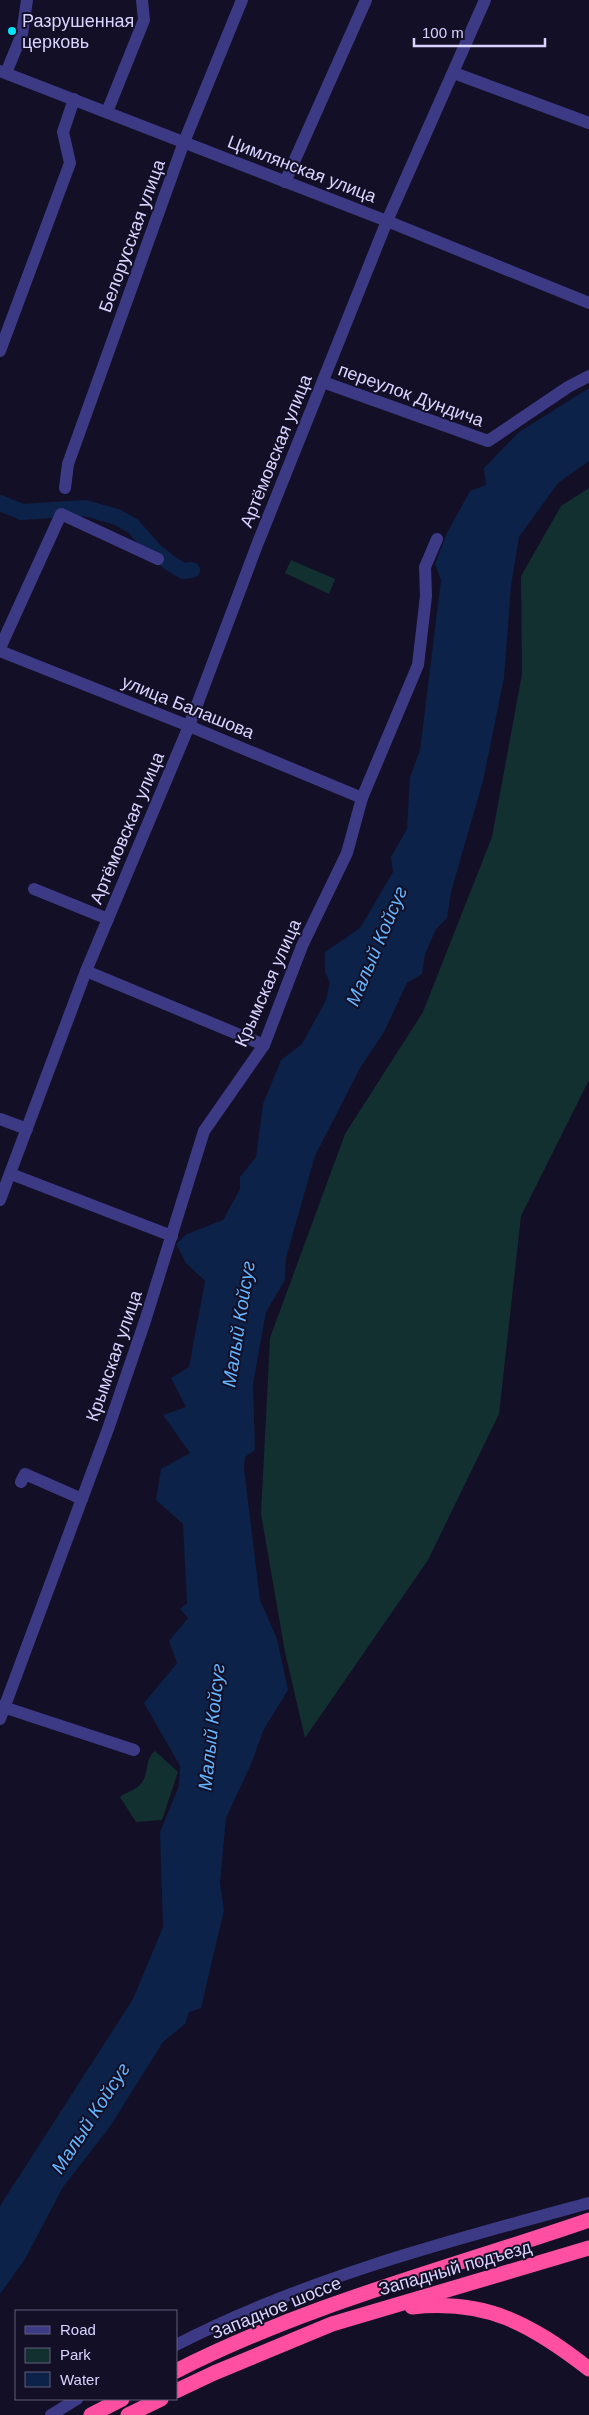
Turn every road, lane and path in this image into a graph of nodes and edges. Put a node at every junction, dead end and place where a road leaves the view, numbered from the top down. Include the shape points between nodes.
1 (27, 0) edge
2 (142, 0) edge
3 (242, 0) edge
4 (366, 0) edge
5 (485, 0) edge
6 (3, 72) edge
7 (454, 73) junction
8 (74, 99) junction
9 (107, 112) junction
10 (589, 123) edge
11 (184, 142) junction
12 (285, 182) junction
13 (387, 222) junction
14 (589, 304) edge
15 (0, 351) edge
16 (589, 376) edge
17 (323, 382) junction
18 (65, 488) dead end
19 (437, 539) dead end
20 (158, 559) dead end
21 (0, 649) edge
22 (189, 726) junction
23 (362, 798) junction
24 (34, 889) dead end
25 (108, 919) junction
26 (86, 971) junction
27 (264, 1045) junction
28 (0, 1119) edge
29 (27, 1129) junction
30 (11, 1174) junction
31 (0, 1200) edge
32 (172, 1236) junction
33 (21, 1482) dead end
34 (82, 1499) junction
35 (2, 1711) edge
36 (134, 1750) dead end
37 (589, 2203) edge
38 (589, 2220) edge
39 (589, 2230) edge
40 (589, 2248) edge
41 (391, 2285) junction
42 (332, 2324) junction
43 (178, 2344) edge
44 (589, 2369) edge
45 (178, 2370) edge
46 (178, 2390) edge
47 (74, 2400) edge
48 (120, 2400) edge
49 (159, 2400) edge
50 (51, 2415) edge
51 (91, 2415) edge
52 (128, 2415) edge

1 - 6 street via 22,34
2 - 9 street via 144,20
3 - 11 street, Белорусская улица
4 - 12 street
5 - 7 street, Артёмовская улица
6 - 8 street, Цимлянская улица
7 - 10 street
7 - 13 street, Артёмовская улица
8 - 9 street, Цимлянская улица
8 - 15 street via 63,132 70,163
9 - 11 street, Цимлянская улица
11 - 12 street, Цимлянская улица
11 - 18 street, Белорусская улица via 68,464
12 - 13 street, Цимлянская улица
13 - 14 street, Цимлянская улица
13 - 17 street, Артёмовская улица
16 - 17 street, переулок Дундича via 488,441
17 - 22 street, Артёмовская улица
19 - 23 street, Крымская улица via 425,567 426,596 418,665
20 - 21 street via 61,514
21 - 22 street, улица Балашова
22 - 23 street, улица Балашова
22 - 25 street, Артёмовская улица
23 - 27 street, Крымская улица via 347,853 302,946
24 - 25 street, Артёмовская улица
25 - 26 street, Артёмовская улица
26 - 27 street
26 - 29 street, Артёмовская улица
27 - 32 street, Крымская улица via 204,1131
28 - 29 street
29 - 30 street, Артёмовская улица
30 - 31 street, Артёмовская улица
30 - 32 street
32 - 34 street, Крымская улица
33 - 34 street via 25,1474
34 - 35 street, Крымская улица
35 - 36 street
37 - 43 street via 375,2264 305,2289
38 - 41 highway
39 - 41 highway, Западный подъезд
40 - 42 highway, Западный подъезд
41 - 45 highway, Западное шоссе via 281,2323
42 - 44 highway via 398,2308 441,2304 492,2312 526,2325
42 - 46 highway, Западное шоссе
47 - 50 street
48 - 51 highway
49 - 52 highway

